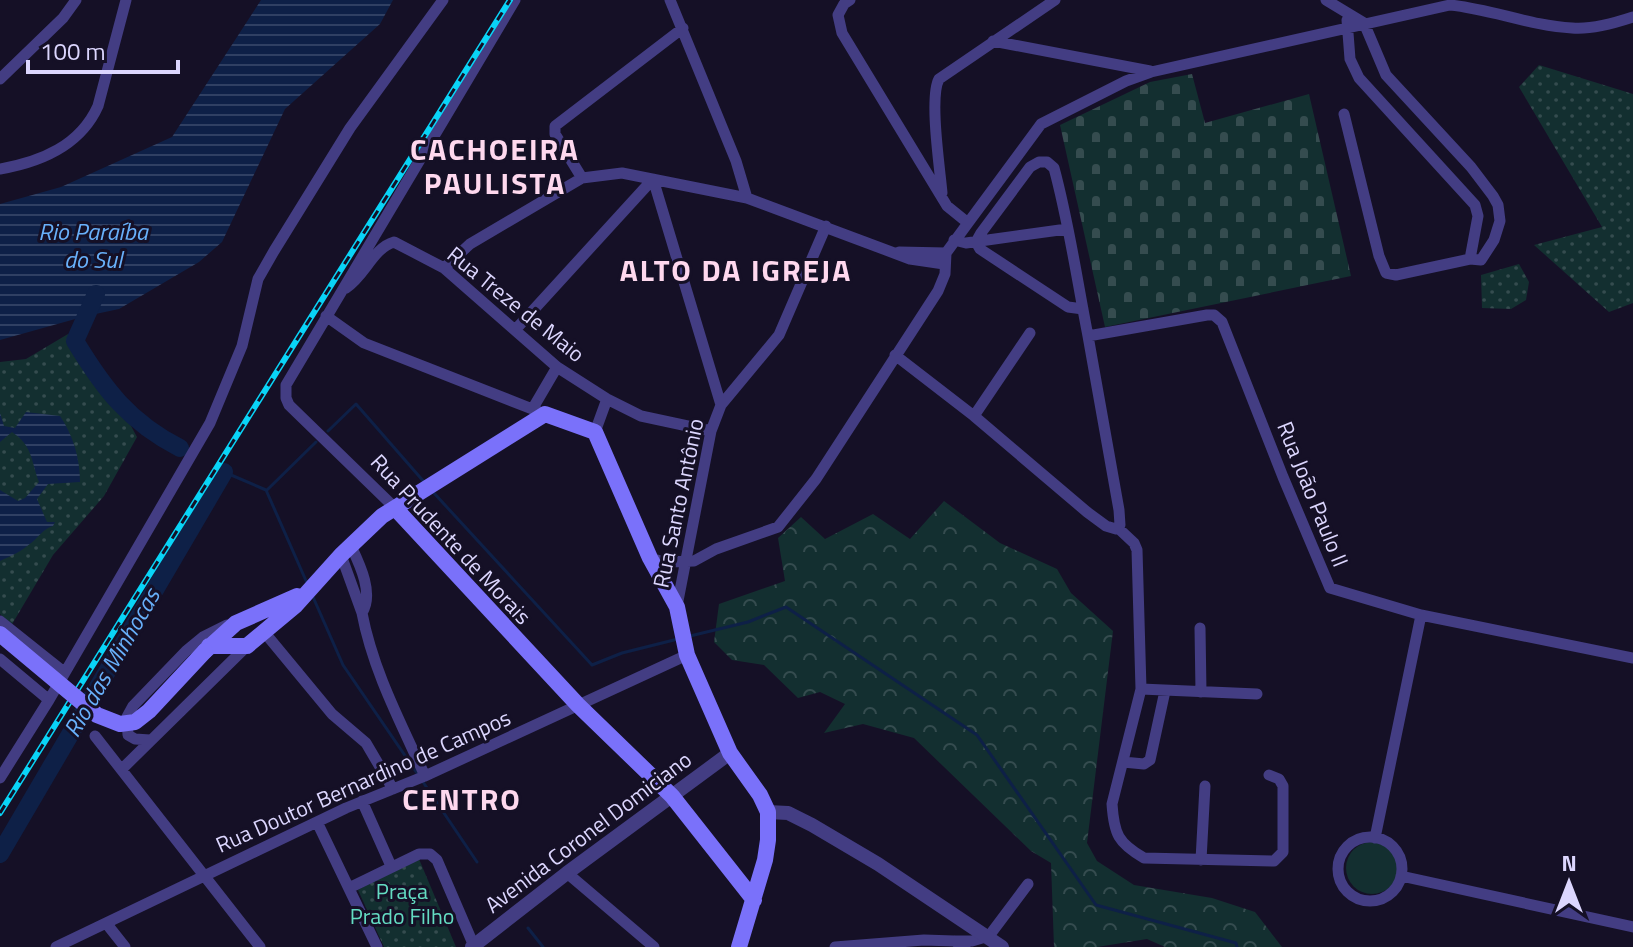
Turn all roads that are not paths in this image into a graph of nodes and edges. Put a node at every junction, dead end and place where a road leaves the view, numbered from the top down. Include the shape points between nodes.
1 (76, 0) edge
2 (126, 0) edge
3 (443, 0) edge
4 (515, 0) edge
5 (670, 0) edge
6 (850, 0) edge
7 (1055, 0) edge
8 (1326, 0) edge
9 (1345, 9) junction
10 (1633, 17) edge
11 (1364, 23) junction
12 (1348, 27) junction
13 (683, 28) junction
14 (993, 41) junction
15 (1151, 72) junction
16 (0, 79) edge
17 (1344, 114) dead end
18 (0, 169) edge
19 (582, 178) junction
20 (653, 179) junction
21 (747, 198) junction
22 (942, 198) junction
23 (968, 223) junction
24 (826, 226) junction
25 (1067, 229) junction
26 (954, 240) junction
27 (976, 242) junction
28 (945, 259) junction
29 (1476, 259) junction
30 (444, 268) junction
31 (342, 289) junction
32 (1083, 309) junction
33 (326, 316) junction
34 (516, 329) junction
35 (1030, 333) dead end
36 (1088, 336) junction
37 (895, 355) junction
38 (557, 367) junction
39 (607, 399) junction
40 (721, 405) junction
41 (539, 411) junction
42 (974, 416) junction
43 (711, 431) junction
44 (595, 432) junction
45 (395, 508) junction
46 (1118, 528) junction
47 (346, 550) junction
48 (650, 558) junction
49 (685, 563) junction
50 (305, 592) junction
51 (677, 607) junction
52 (1421, 615) junction
53 (0, 621) edge
54 (239, 622) junction
55 (1200, 628) dead end
56 (0, 634) edge
57 (256, 640) junction
58 (207, 649) junction
59 (687, 655) junction
60 (1633, 658) edge
61 (0, 659) edge
62 (64, 672) junction
63 (150, 688) junction
64 (1141, 689) junction
65 (1165, 691) junction
66 (1201, 692) junction
67 (1257, 694) dead end
68 (49, 700) junction
69 (578, 705) junction
70 (183, 708) junction
71 (95, 736) dead end
72 (150, 740) junction
73 (730, 753) junction
74 (1123, 762) junction
75 (123, 768) junction
76 (1269, 775) dead end
77 (425, 776) junction
78 (0, 778) edge
79 (1205, 786) dead end
80 (393, 789) junction
81 (672, 796) junction
82 (362, 801) junction
83 (768, 812) junction
84 (317, 822) junction
85 (1375, 838) junction
86 (1201, 860) junction
87 (391, 866) junction
88 (567, 873) junction
89 (205, 875) junction
90 (1401, 876) junction
91 (1028, 884) dead end
92 (349, 888) junction
93 (754, 900) junction
94 (106, 923) junction
95 (1633, 927) edge
96 (900, 944) edge
97 (959, 944) edge
98 (998, 944) edge
99 (473, 946) edge
100 (56, 947) edge
101 (125, 947) edge
102 (260, 947) edge
103 (377, 947) edge
104 (654, 947) edge
105 (739, 947) edge
106 (835, 947) edge

1 - 16 street
2 - 18 street via 93,118 63,147 36,161
3 - 62 street via 350,128 258,279 242,346 210,423
4 - 31 street
5 - 13 street
6 - 22 street via 838,15 842,33
7 - 14 street
8 - 9 street
9 - 11 street
9 - 12 street
10 - 11 street via 1574,29 1450,5
11 - 12 street
11 - 29 street via 1386,75 1477,174 1498,205 1497,232
12 - 15 street
12 - 29 street via 1350,59 1359,78 1475,205
13 - 19 street via 555,126
13 - 21 street
14 - 15 street
14 - 22 street via 945,73 936,86
15 - 23 street via 1041,124
17 - 29 street via 1386,273
19 - 20 street via 622,173
19 - 30 street via 470,244
20 - 21 street
20 - 34 street
20 - 40 street, Rua Santo Antônio
21 - 24 street
22 - 23 street
23 - 26 street
24 - 28 street via 920,263
24 - 40 street via 779,335
25 - 27 street
25 - 27 street via 1054,168 1039,162
25 - 32 street
26 - 27 street
26 - 28 street
27 - 32 street via 1068,307
28 - 37 street via 938,291
30 - 31 street, Rua Treze de Maio via 397,243 387,244 358,279
30 - 34 street, Rua Treze de Maio
31 - 33 street
32 - 36 street
33 - 41 street via 364,343
33 - 45 street, Rua Prudente de Morais via 286,385 286,398
34 - 38 street, Rua Treze de Maio
35 - 42 street
36 - 46 street
36 - 52 street, Rua João Paulo II via 1214,315 1225,328 1330,588
37 - 42 street
37 - 49 street via 816,479 778,527
38 - 39 street, Rua Treze de Maio
38 - 41 street
39 - 43 street, Rua Treze de Maio via 641,416
39 - 44 street
40 - 43 street, Rua Santo Antônio
41 - 44 main road
41 - 45 main road
42 - 46 street via 1087,512
43 - 49 street, Rua Santo Antônio
44 - 48 main road
45 - 47 main road
45 - 69 main road, Rua Prudente de Morais
46 - 64 street via 1137,550
47 - 50 main road
47 - 77 street via 385,692
48 - 49 street
48 - 51 main road
49 - 51 street, Rua Santo Antônio
50 - 54 main road
50 - 57 main road
51 - 59 main road
52 - 60 street, Rua João Paulo II
52 - 85 street
53 - 62 street
54 - 57 main road
54 - 58 main road
54 - 63 street via 203,637
55 - 66 street
56 - 58 main road, bridge via 97,715 120,724 135,722 149,711
57 - 58 main road
57 - 70 street
57 - 80 street via 366,743
59 - 69 street, Rua Doutor Bernardino de Campos
59 - 73 main road
61 - 68 street
62 - 68 street
63 - 70 street via 162,700
63 - 72 street via 129,711 125,725 131,738
64 - 65 street
64 - 74 street
65 - 66 street
65 - 74 street via 1150,760
66 - 67 street
68 - 78 street
69 - 77 street, Rua Doutor Bernardino de Campos
69 - 81 main road, Rua Prudente de Morais
70 - 72 street
71 - 75 street
72 - 75 street
73 - 81 street, Avenida Coronel Domiciano
73 - 83 main road
74 - 86 street via 1112,804 1119,840 1144,858
75 - 89 street
76 - 86 street via 1283,786 1280,857
77 - 80 street, Rua Doutor Bernardino de Campos
79 - 86 street
80 - 82 street, Rua Doutor Bernardino de Campos
81 - 88 street, Avenida Coronel Domiciano
81 - 93 main road, Rua Prudente de Morais
82 - 84 street, Rua Doutor Bernardino de Campos
82 - 87 street
83 - 93 main road via 767,849
83 - 98 street via 788,813 812,825
84 - 89 street, Rua Doutor Bernardino de Campos
84 - 92 street
85 - 90 street via 1396,852
85 - 90 street via 1356,841 1342,854 1338,874 1346,891 1363,900 1383,898
87 - 92 street
87 - 99 street via 419,854 434,857
88 - 99 street, Avenida Coronel Domiciano
88 - 104 street
89 - 94 street, Rua Doutor Bernardino de Campos
89 - 102 street
90 - 95 street
91 - 98 street
92 - 103 street
93 - 105 main road
94 - 100 street, Rua Doutor Bernardino de Campos
94 - 101 street
96 - 97 street
96 - 106 street
97 - 98 street

